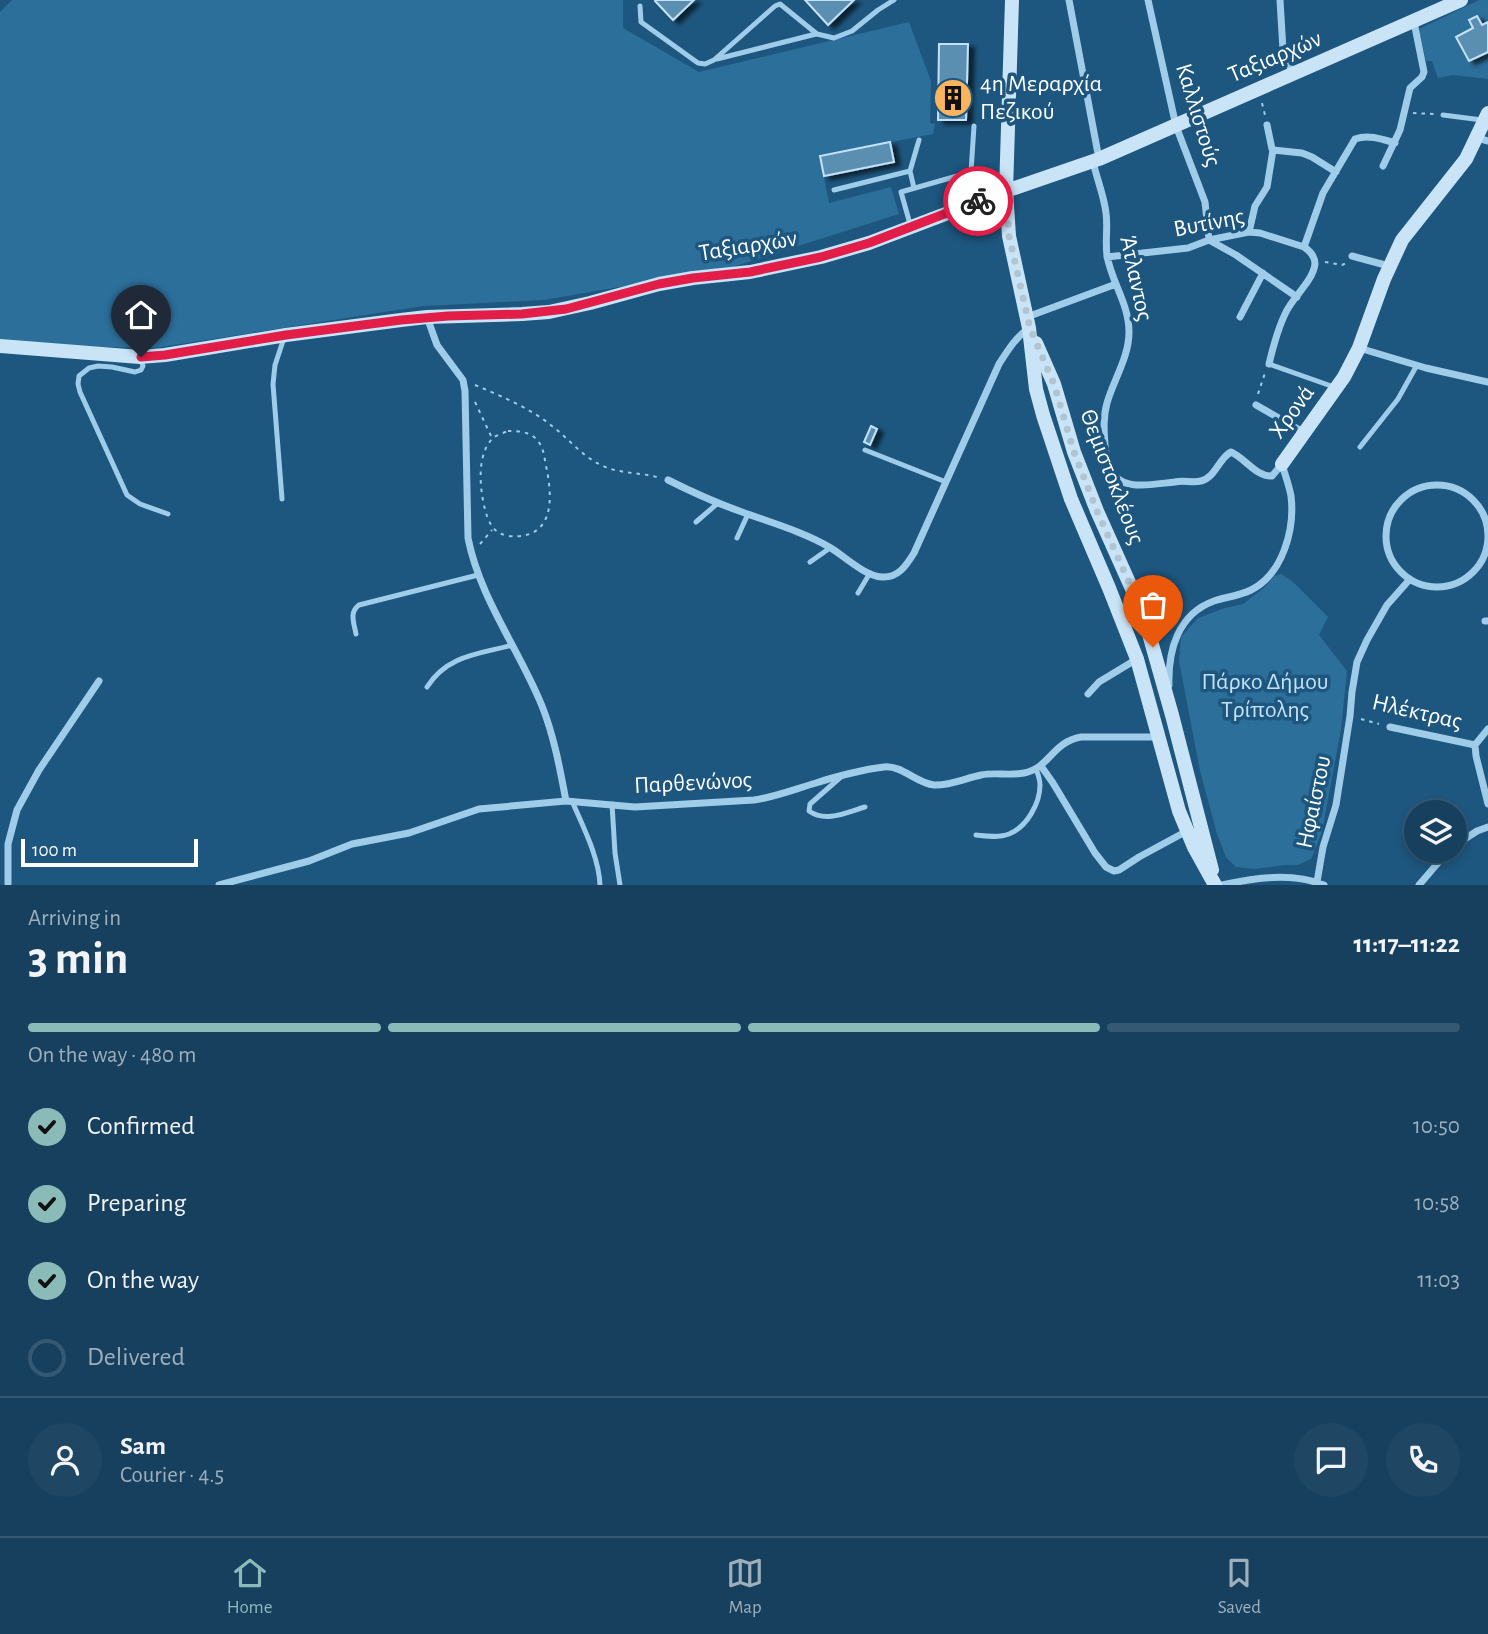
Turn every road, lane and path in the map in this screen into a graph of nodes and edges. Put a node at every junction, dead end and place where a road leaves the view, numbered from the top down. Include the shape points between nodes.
1 (894, 0) edge
2 (1012, 0) edge
3 (1069, 0) edge
4 (1148, 0) edge
5 (1280, 0) edge
6 (1458, 1) edge
7 (639, 6) dead end
8 (1414, 22) junction
9 (817, 34) junction
10 (714, 60) junction
11 (1294, 74) junction
12 (1259, 88) junction
13 (1404, 113) junction
14 (1443, 115) joint
15 (1487, 117) edge
16 (1267, 125) joint
17 (974, 126) dead end
18 (1175, 126) junction
19 (919, 140) dead end
20 (1483, 140) edge
21 (1395, 143) junction
22 (1273, 150) junction
23 (1096, 160) junction
24 (1383, 166) dead end
25 (910, 171) junction
26 (1336, 172) junction
27 (914, 188) junction
28 (834, 190) dead end
29 (1006, 191) junction
30 (911, 228) junction
31 (1249, 232) junction
32 (1209, 240) junction
33 (1304, 247) junction
34 (1107, 257) junction
35 (1352, 257) joint
36 (1314, 258) junction
37 (1389, 266) junction
38 (1263, 273) junction
39 (1116, 284) junction
40 (1297, 297) junction
41 (427, 317) junction
42 (1240, 317) dead end
43 (1028, 323) junction
44 (286, 335) junction
45 (0, 346) edge
46 (1359, 348) junction
47 (141, 357) junction
48 (1269, 365) junction
49 (1417, 365) junction
50 (463, 380) junction
51 (1488, 382) edge
52 (1337, 388) junction
53 (475, 401) dead end
54 (1256, 405) joint
55 (1305, 433) junction
56 (493, 439) junction
57 (1360, 447) dead end
58 (865, 450) dead end
59 (1282, 464) junction
60 (668, 480) joint
61 (946, 482) junction
62 (282, 499) dead end
63 (718, 503) junction
64 (169, 513) dead end
65 (748, 514) junction
66 (696, 522) dead end
67 (493, 529) junction
68 (737, 538) dead end
69 (830, 548) junction
70 (471, 554) junction
71 (810, 562) dead end
72 (870, 573) junction
73 (478, 575) junction
74 (1410, 579) junction
75 (858, 593) dead end
76 (356, 634) dead end
77 (513, 645) junction
78 (1137, 659) junction
79 (99, 681) dead end
80 (427, 687) dead end
81 (1088, 694) dead end
82 (1172, 715) junction
83 (1350, 716) junction
84 (1390, 727) joint
85 (1488, 729) edge
86 (1158, 737) junction
87 (1475, 745) junction
88 (1039, 767) junction
89 (842, 776) junction
90 (569, 801) junction
91 (612, 804) junction
92 (1488, 804) edge
93 (865, 807) dead end
94 (1488, 827) edge
95 (1187, 831) junction
96 (976, 835) dead end
97 (1467, 838) edge
98 (1438, 863) edge
99 (1321, 884) edge
100 (8, 885) edge
101 (219, 885) edge
102 (600, 885) edge
103 (621, 885) edge
104 (1216, 885) edge
105 (1222, 885) edge
106 (1419, 885) edge

1 - 9 lane via 840,37
2 - 29 street, Θεμιστοκλέους
3 - 23 street, Άτλαντος
4 - 18 street, Καλλιστούς
5 - 11 street via 1283,50
6 - 8 street, Ταξιαρχών
7 - 10 lane via 641,22 650,29 698,63
8 - 11 street, Ταξιαρχών
8 - 13 street via 1424,72 1409,89
9 - 10 lane
9 - 10 lane via 780,4
11 - 12 street, Ταξιαρχών
12 - 16 path
12 - 18 street, Ταξιαρχών
13 - 14 path
13 - 21 street
14 - 15 lane
15 - 20 street, Χρονά
16 - 22 street
17 - 27 lane via 971,172
18 - 23 street, Ταξιαρχών
18 - 32 street, Καλλιστούς via 1205,202
19 - 25 lane
20 - 37 street, Χρονά via 1402,240
21 - 24 street
21 - 26 street via 1372,137 1355,139
22 - 26 street via 1302,153
22 - 31 street via 1267,187 1255,206
23 - 29 street, Ταξιαρχών
23 - 34 street, Άτλαντος via 1106,214
25 - 27 lane
25 - 28 lane
26 - 33 street
27 - 30 lane via 901,192
29 - 30 street, Ταξιαρχών
29 - 43 street, Θεμιστοκλέους via 1009,236
30 - 41 street, Ταξιαρχών via 821,257 659,284 566,309
31 - 32 street, Βυτίνης
31 - 33 street, Βυτίνης
32 - 34 street, Βυτίνης via 1188,248
32 - 38 street
33 - 36 street, Βυτίνης
34 - 39 street, Άτλαντος
35 - 36 path via 1342,265
35 - 37 street
36 - 40 street via 1313,270
37 - 46 street, Χρονά
38 - 40 street
38 - 42 street
39 - 43 street
39 - 59 street, Άτλαντος via 1127,310 1129,341 1104,426 1114,476 1130,485 1203,481 1230,452 1268,477
40 - 48 street via 1287,309
41 - 44 street, Ταξιαρχών
41 - 50 street via 438,345
43 - 61 street via 999,364
43 - 78 street, Θεμιστοκλέους via 1036,389 1056,458
43 - 82 street, Θεμιστοκλέους via 1054,384 1074,452 1146,627
44 - 47 street, Ταξιαρχών
44 - 62 lane via 273,384
45 - 47 street, Ταξιαρχών
46 - 49 street
46 - 52 street, Χρονά
47 - 64 lane via 141,370 98,366 79,376 78,384 127,495
48 - 52 lane
48 - 54 path
49 - 51 street
49 - 57 lane via 1398,399
50 - 60 path via 550,424 600,466
50 - 70 street
52 - 55 street, Χρονά
53 - 56 path
54 - 55 street
55 - 59 street, Χρονά
56 - 67 path via 481,463 481,483 482,503
56 - 67 path via 516,431 534,437 541,446 549,480 550,506 542,526 525,535 502,535
58 - 61 lane
59 - 82 street, Χρονά via 1292,508 1282,555 1259,585 1206,605 1185,622 1170,659
60 - 63 street
61 - 72 street via 906,567 890,577
63 - 65 street
63 - 66 lane
65 - 68 lane
65 - 69 street
67 - 70 path
69 - 71 lane
69 - 72 street
70 - 73 street
72 - 75 lane
73 - 76 lane via 359,605 352,613
73 - 77 street
74 - 74 street via 1423,585 1452,585 1480,563 1488,529 1484,515 1465,493 1452,487 1423,487 1399,502 1391,515 1387,543 1391,557
74 - 83 street, Ηφαίστου via 1387,605 1357,662
77 - 80 lane via 454,661
77 - 90 street via 546,718
78 - 81 street
78 - 86 street, Θεμιστοκλέους
79 - 100 street via 17,810 8,844
82 - 104 street, Θεμιστοκλέους
83 - 84 path, Ηλέκτρας
83 - 99 street, Ηφαίστου via 1336,805 1323,847
84 - 87 street, Ηλέκτρας
85 - 87 street
86 - 88 street via 1073,739
86 - 95 street, Θεμιστοκλέους
87 - 92 street
88 - 89 street, Παρθενώνος via 1021,774 983,774 935,785 890,767
88 - 95 street via 1095,853 1114,871
88 - 96 lane via 1033,811 1019,829 1008,835
89 - 91 street, Παρθενώνος via 754,800 635,807
89 - 93 lane via 809,811 831,817
90 - 91 street, Παρθενώνος
90 - 101 street, Παρθενώνος via 474,810 409,833 360,842
90 - 102 lane via 591,847
91 - 103 lane
94 - 97 street
95 - 104 street, Θεμιστοκλέους
98 - 106 street
99 - 105 street via 1272,877

